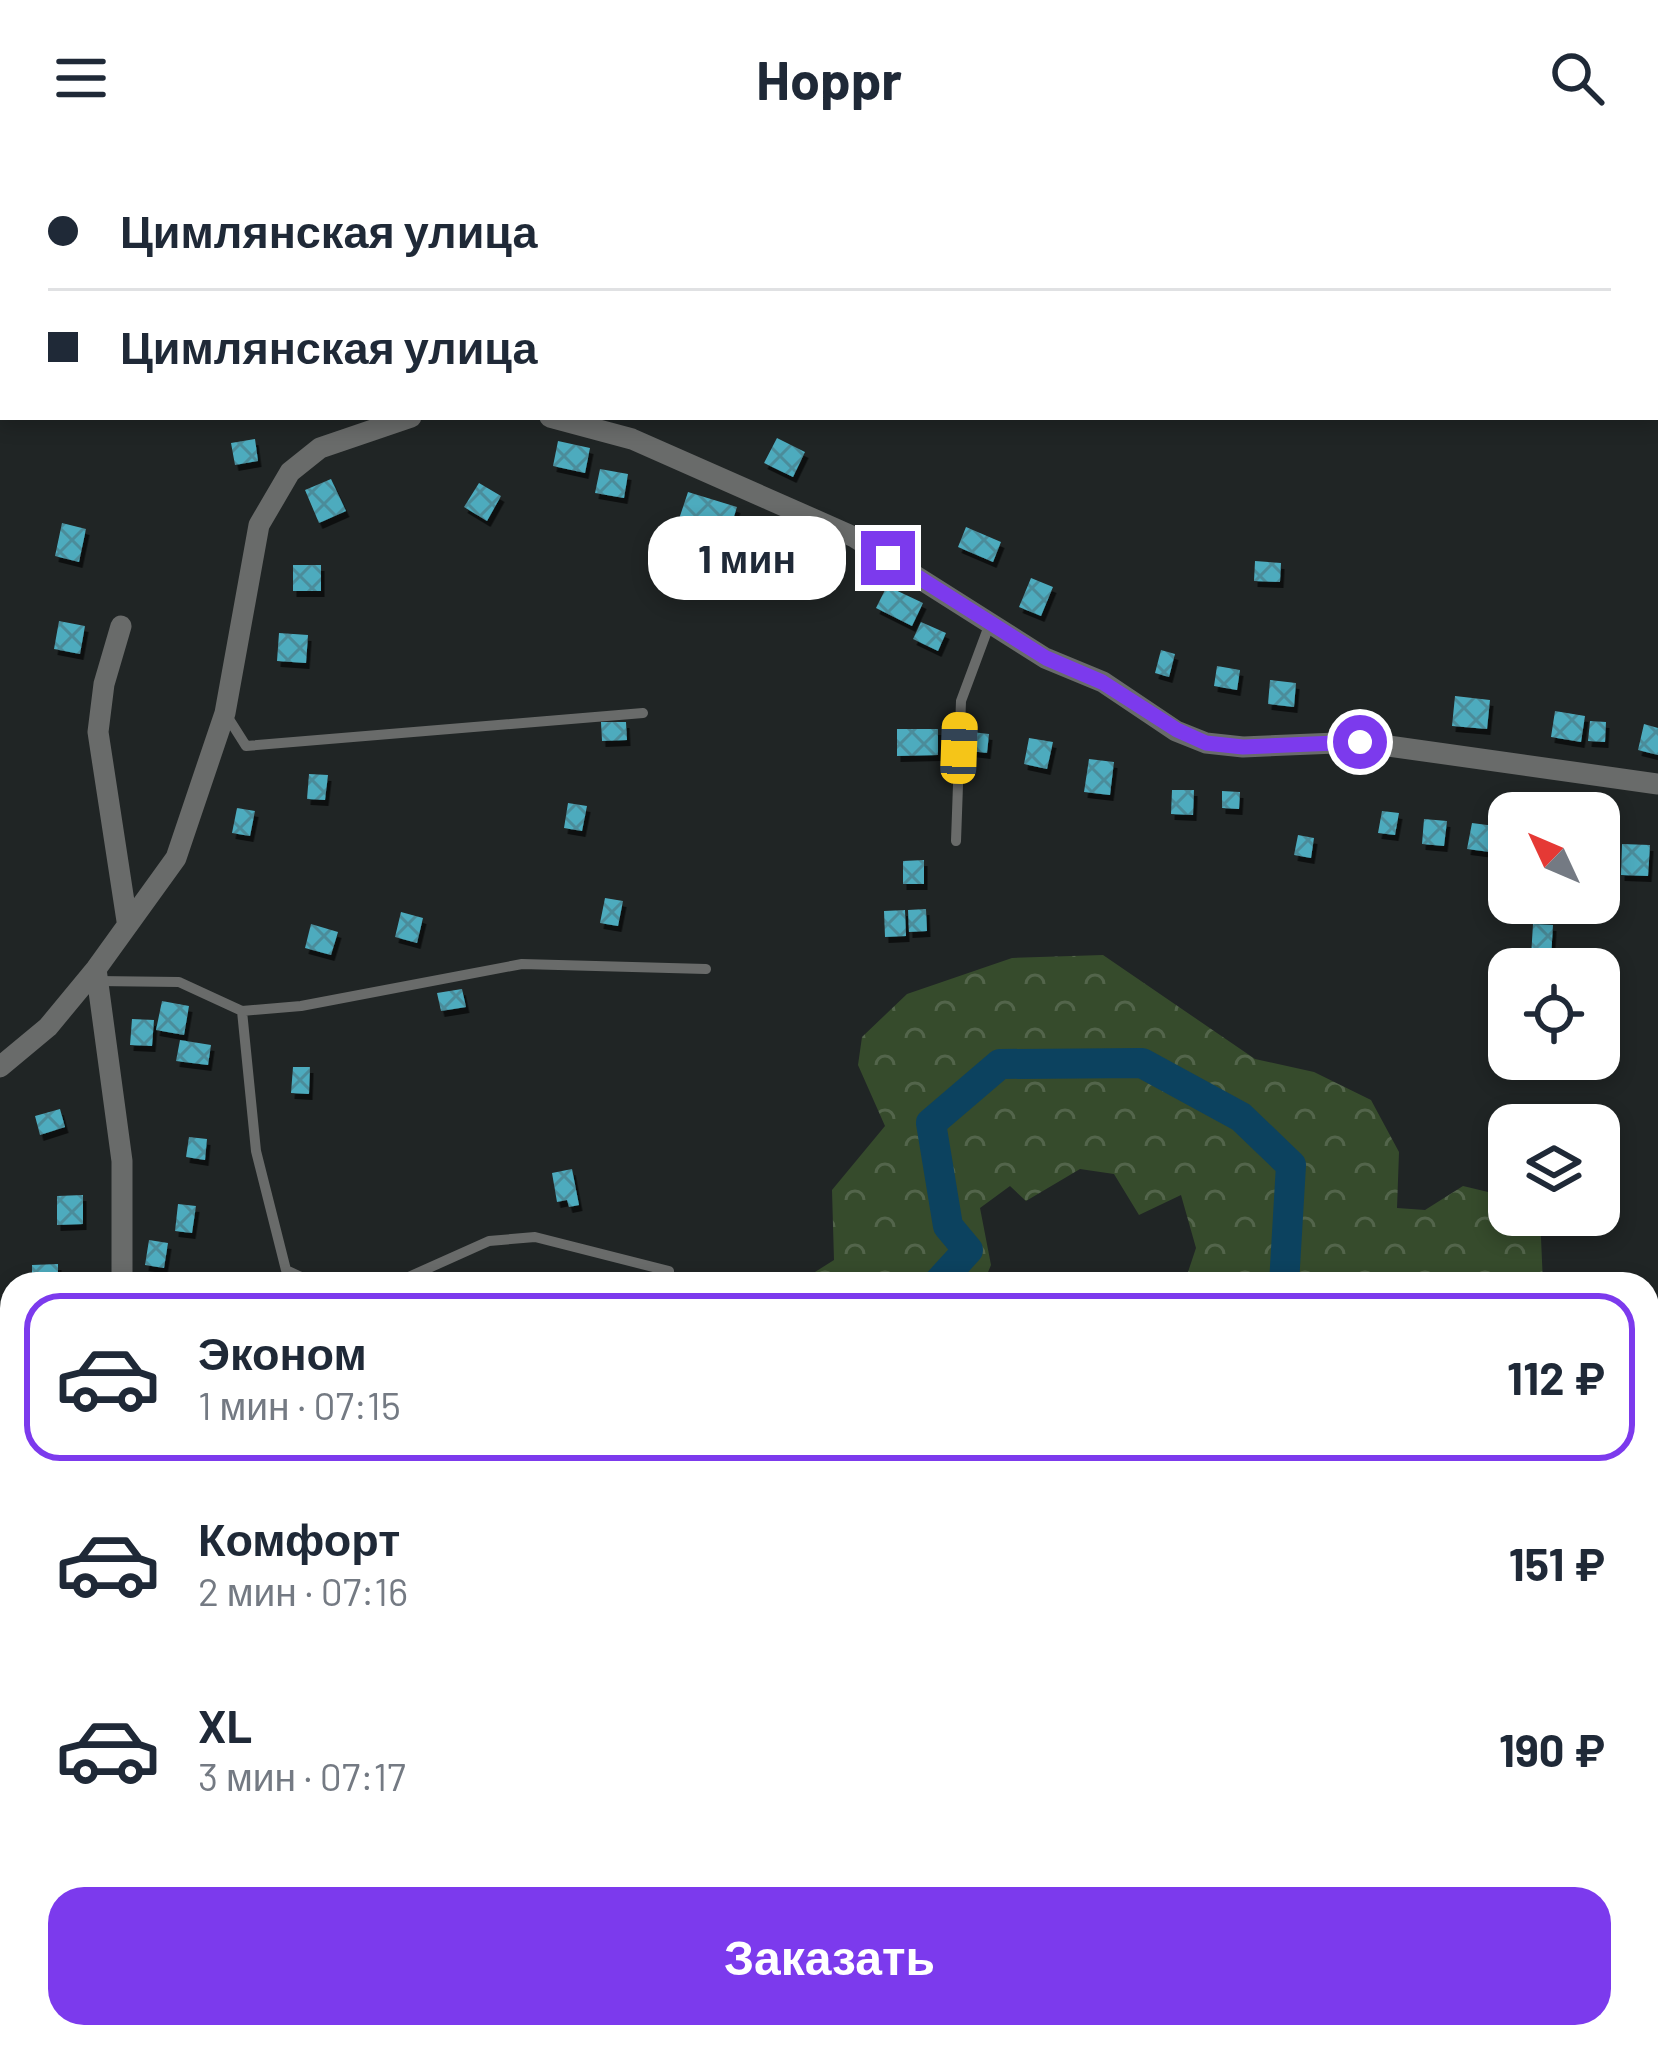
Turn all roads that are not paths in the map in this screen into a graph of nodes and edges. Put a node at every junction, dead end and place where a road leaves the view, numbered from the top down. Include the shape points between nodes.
1 (402, 420) edge
2 (561, 420) edge
3 (990, 623) junction
4 (121, 626) dead end
5 (225, 713) junction
6 (643, 713) dead end
7 (1658, 784) edge
8 (956, 841) dead end
9 (127, 921) junction
10 (706, 969) dead end
11 (96, 975) junction
12 (242, 1011) junction
13 (0, 1067) edge
14 (670, 1271) dead end
15 (122, 1272) edge
16 (290, 1272) edge
17 (420, 1272) edge

1 - 5 street via 320,448 290,472 259,525
2 - 3 street via 632,439 854,537
3 - 7 street via 1206,743 1360,742
3 - 8 lane via 961,701
4 - 9 street via 98,732
5 - 6 lane via 246,746
5 - 9 street via 176,858
9 - 11 street
10 - 12 lane via 522,964
11 - 12 lane via 178,982
11 - 13 street
11 - 15 street via 122,1161
12 - 16 lane via 256,1151
14 - 17 lane via 535,1237 489,1241

